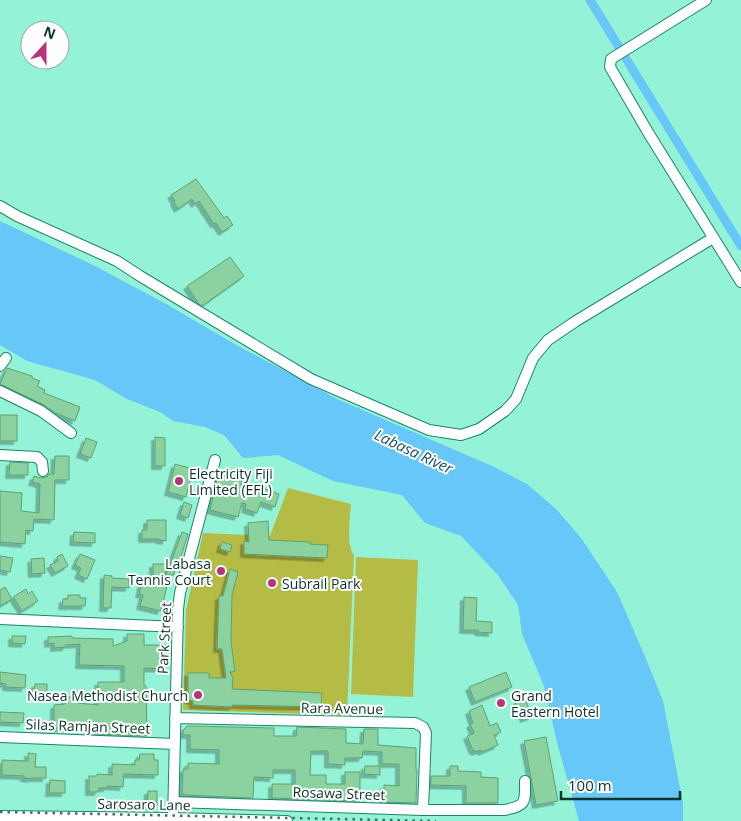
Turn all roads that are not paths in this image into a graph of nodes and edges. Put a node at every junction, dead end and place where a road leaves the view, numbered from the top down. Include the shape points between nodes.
1 (706, 0) edge
2 (0, 206) edge
3 (713, 238) junction
4 (741, 282) edge
5 (0, 392) edge
6 (70, 433) dead end
7 (0, 455) edge
8 (215, 460) dead end
9 (43, 471) dead end
10 (0, 619) edge
11 (178, 627) junction
12 (175, 718) junction
13 (0, 737) edge
14 (175, 744) junction
15 (525, 781) dead end
16 (174, 802) junction
17 (423, 810) junction
18 (0, 816) edge
19 (504, 816) edge
20 (173, 819) edge
21 (287, 821) edge

1 - 3 street via 611,59 610,67
2 - 3 street via 117,261 311,379 430,430 461,435 479,429 516,399 533,358 548,340
3 - 4 street
5 - 6 street via 41,411
7 - 9 street via 37,456
8 - 11 street, Park Street via 180,593
10 - 11 street
11 - 12 street, Park Street
12 - 14 street, Park Street
12 - 17 street, Rara Avenue via 415,723 423,726 426,733
13 - 14 street, Silas Ramjan Street
14 - 16 street, Park Street
15 - 19 street via 523,803
16 - 17 street, Rosawa Street
16 - 20 street, Park Street
17 - 19 street, Rosawa Street
18 - 20 street, Sarosaro Lane
20 - 21 street, Sarosaro Lane

